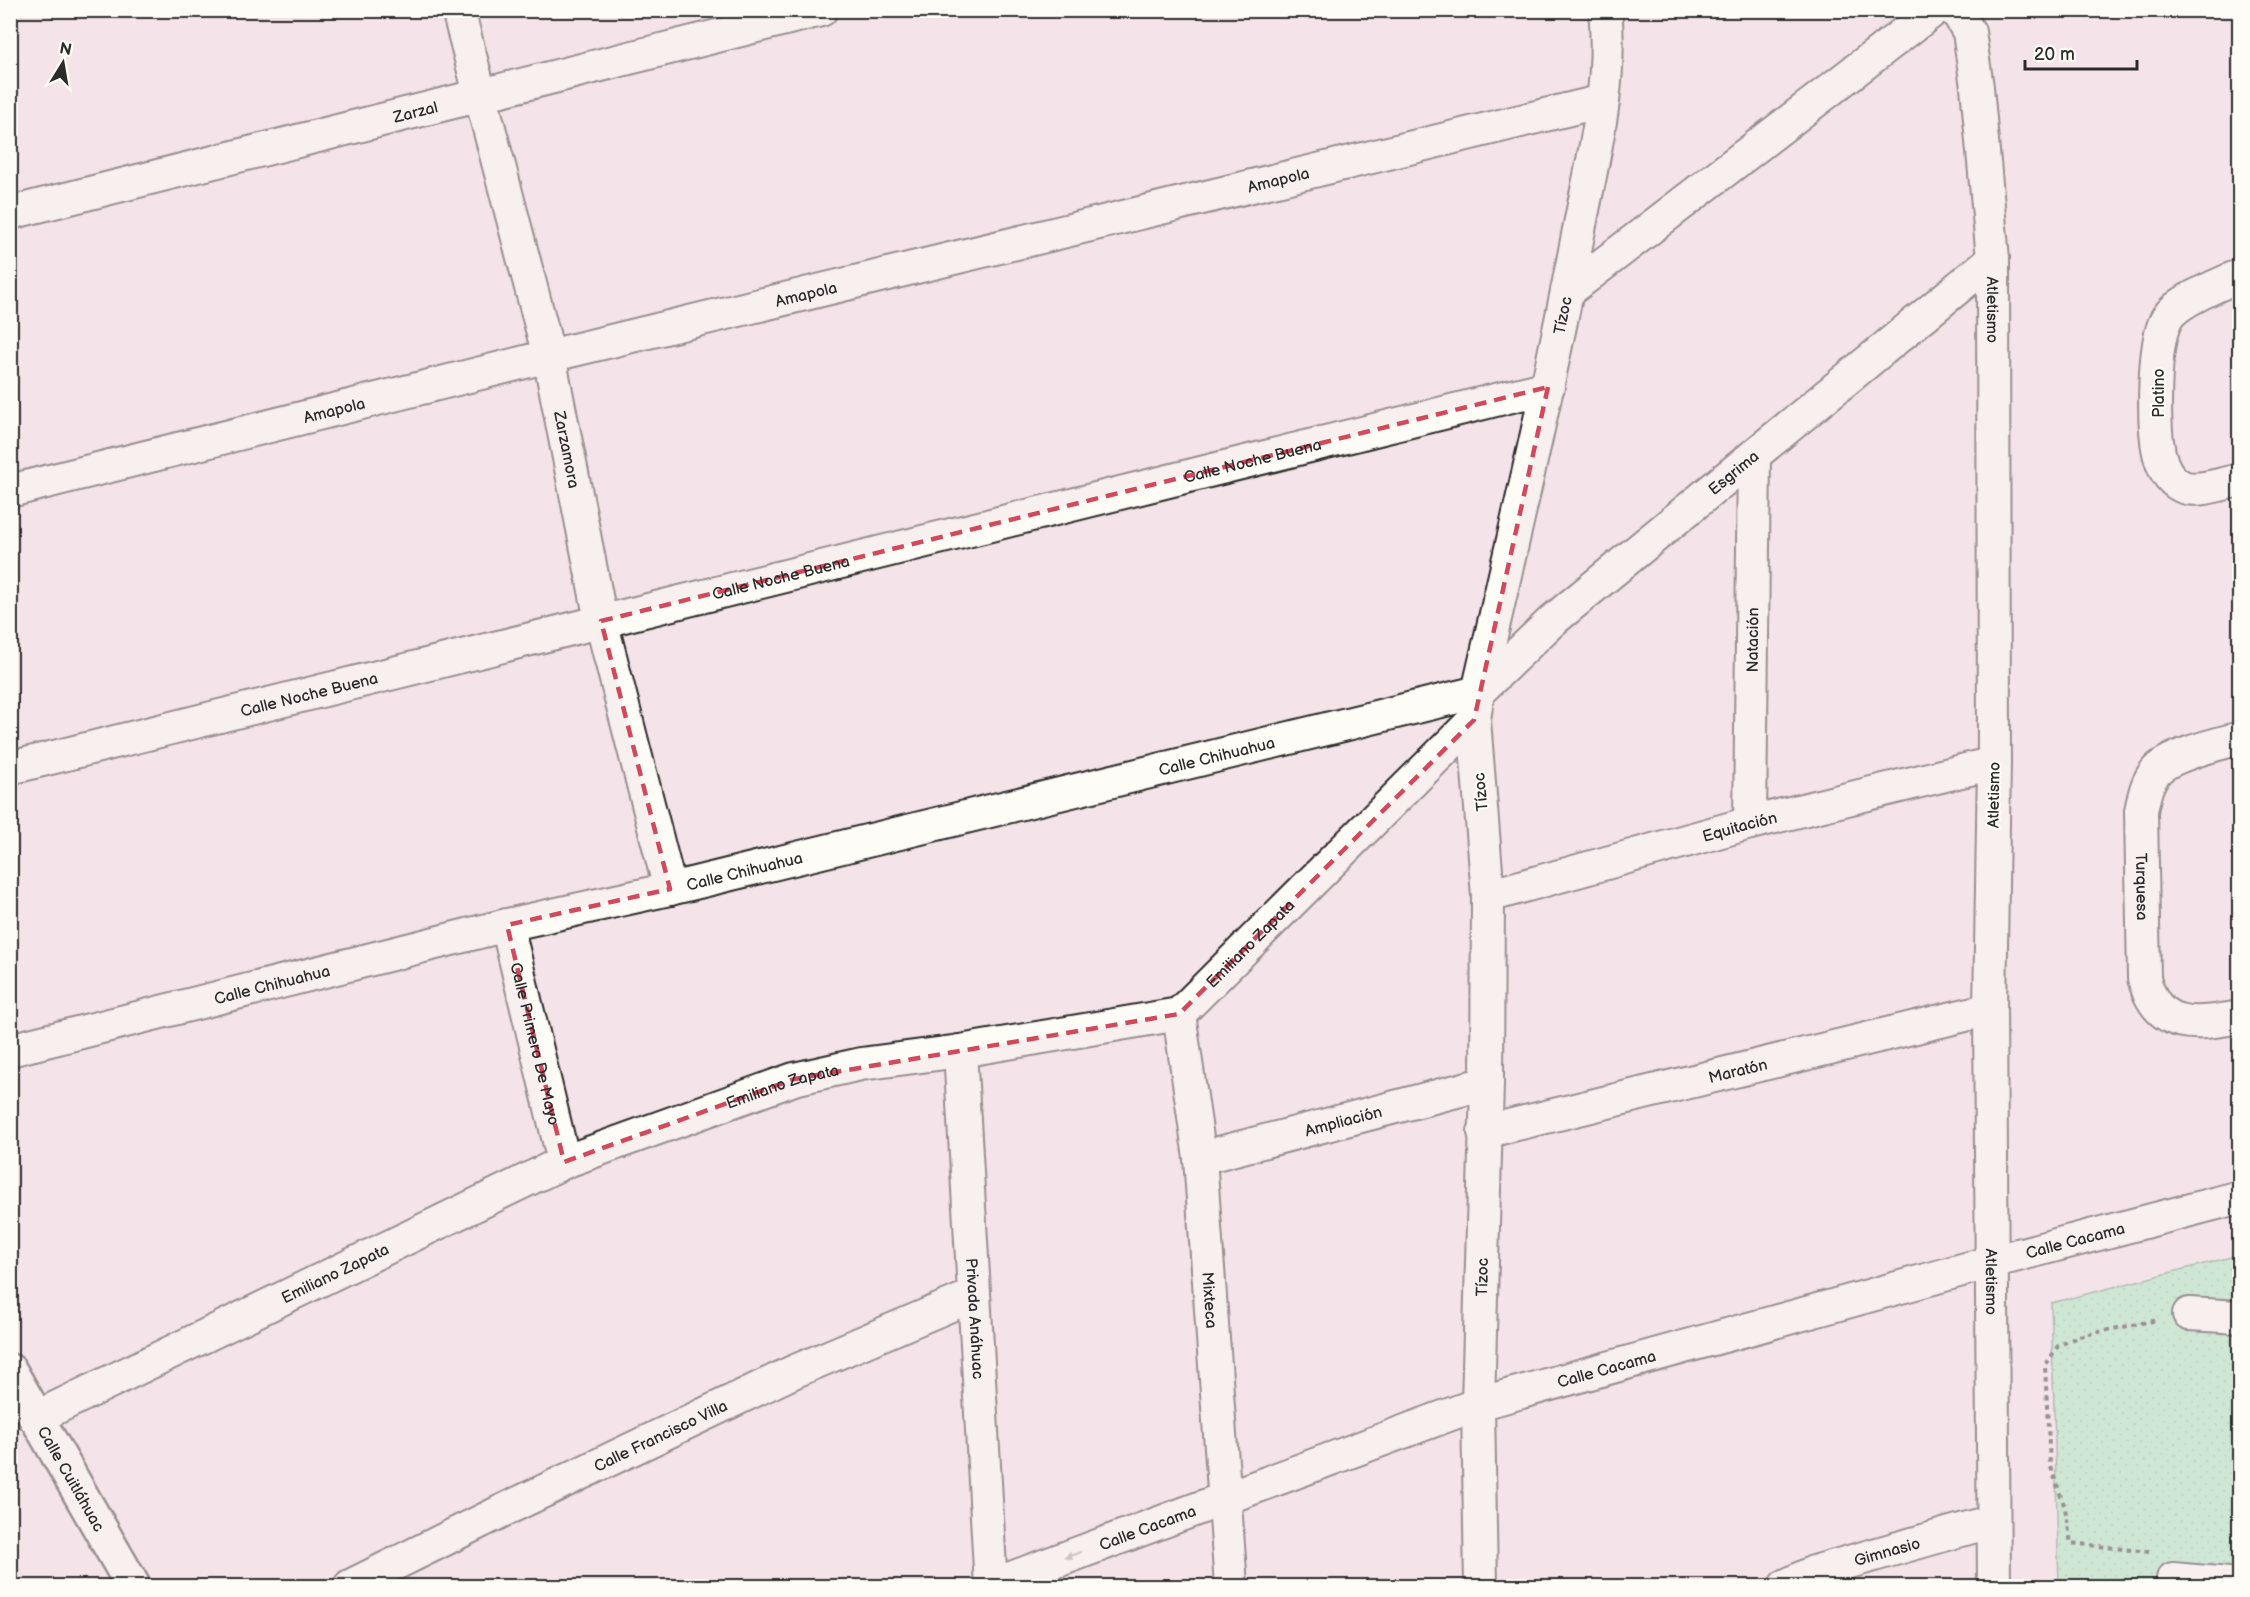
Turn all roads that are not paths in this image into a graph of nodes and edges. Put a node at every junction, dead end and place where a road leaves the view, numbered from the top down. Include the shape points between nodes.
1 (458, 10) edge
2 (821, 10) edge
3 (1605, 10) edge
4 (1934, 10) edge
5 (1954, 10) edge
6 (478, 96) junction
7 (1603, 101) junction
8 (10, 213) edge
9 (1993, 259) junction
10 (2240, 275) edge
11 (1567, 292) junction
12 (549, 356) junction
13 (1548, 387) junction
14 (1754, 456) junction
15 (2240, 480) edge
16 (10, 491) edge
17 (602, 621) junction
18 (1476, 706) junction
19 (2240, 738) edge
20 (1994, 763) junction
21 (10, 768) edge
22 (1750, 824) junction
23 (670, 889) junction
24 (1488, 896) junction
25 (507, 925) junction
26 (1990, 1009) junction
27 (1179, 1014) junction
28 (2240, 1017) edge
29 (10, 1050) edge
30 (960, 1051) junction
31 (1487, 1083) junction
32 (1484, 1132) junction
33 (1200, 1158) junction
34 (564, 1162) junction
35 (2240, 1197) edge
36 (1991, 1262) junction
37 (974, 1295) junction
38 (2189, 1314) road end
39 (2240, 1317) edge
40 (10, 1371) edge
41 (1479, 1404) junction
42 (35, 1418) junction
43 (1226, 1498) junction
44 (1993, 1521) junction
45 (2173, 1579) dead end
46 (2240, 1585) edge
47 (990, 1586) edge
48 (133, 1587) edge
49 (350, 1587) edge
50 (1231, 1587) edge
51 (1481, 1587) edge
52 (1785, 1587) edge
53 (1994, 1587) edge

1 - 6 street, Zarzamora
2 - 6 street, Zarzal
3 - 7 street, Tízoc
4 - 11 street
5 - 9 street, Atletismo via 1969,32
6 - 8 street, Zarzal
6 - 12 street, Zarzamora
7 - 11 street, Tízoc
7 - 12 street, Amapola
9 - 14 street, Esgrima
9 - 20 street, Atletismo
10 - 15 street, Platino via 2182,304 2166,320 2158,346 2156,405 2159,453 2173,481 2184,488 2197,489
11 - 13 street, Tízoc
12 - 16 street, Amapola
12 - 17 street, Zarzamora
13 - 17 street, Calle Noche Buena
13 - 18 street, Tízoc
14 - 18 street, Esgrima via 1552,621
14 - 22 street, Natación
17 - 21 street, Calle Noche Buena
17 - 23 street, Zarzamora
18 - 23 street, Calle Chihuahua
18 - 24 street, Tízoc
18 - 27 street, Emiliano Zapata
19 - 28 street, Turquesa via 2169,761 2146,786 2140,811 2144,978 2148,992 2168,1018 2184,1022
20 - 22 street, Equitación
20 - 26 street, Atletismo
22 - 24 street, Equitación
23 - 25 street, Calle Chihuahua
24 - 31 street, Tízoc
25 - 29 street, Calle Chihuahua
25 - 34 street, Calle Primero De Mayo
26 - 32 street, Maratón
26 - 36 street, Atletismo
27 - 30 street, Emiliano Zapata
27 - 33 street, Mixteca
30 - 34 street, Emiliano Zapata via 794,1079
30 - 37 street, Privada Anáhuac
31 - 32 street, Tízoc
31 - 33 street, Ampliación
32 - 41 street, Tízoc
33 - 43 street, Mixteca
34 - 42 street, Emiliano Zapata
35 - 36 street, Calle Cacama
36 - 41 street, Calle Cacama
36 - 44 street, Atletismo
37 - 47 street, Privada Anáhuac
37 - 49 street, Calle Francisco Villa via 793,1372
38 - 39 street
40 - 42 street, Calle Cuitláhuac
41 - 43 street, Calle Cacama
41 - 51 street, Tízoc
42 - 48 street, Calle Cuitláhuac
43 -> 47 street, Calle Cacama
43 - 50 street, Mixteca
44 - 52 street, Gimnasio via 1814,1572
44 - 53 street, Atletismo
45 - 46 street

